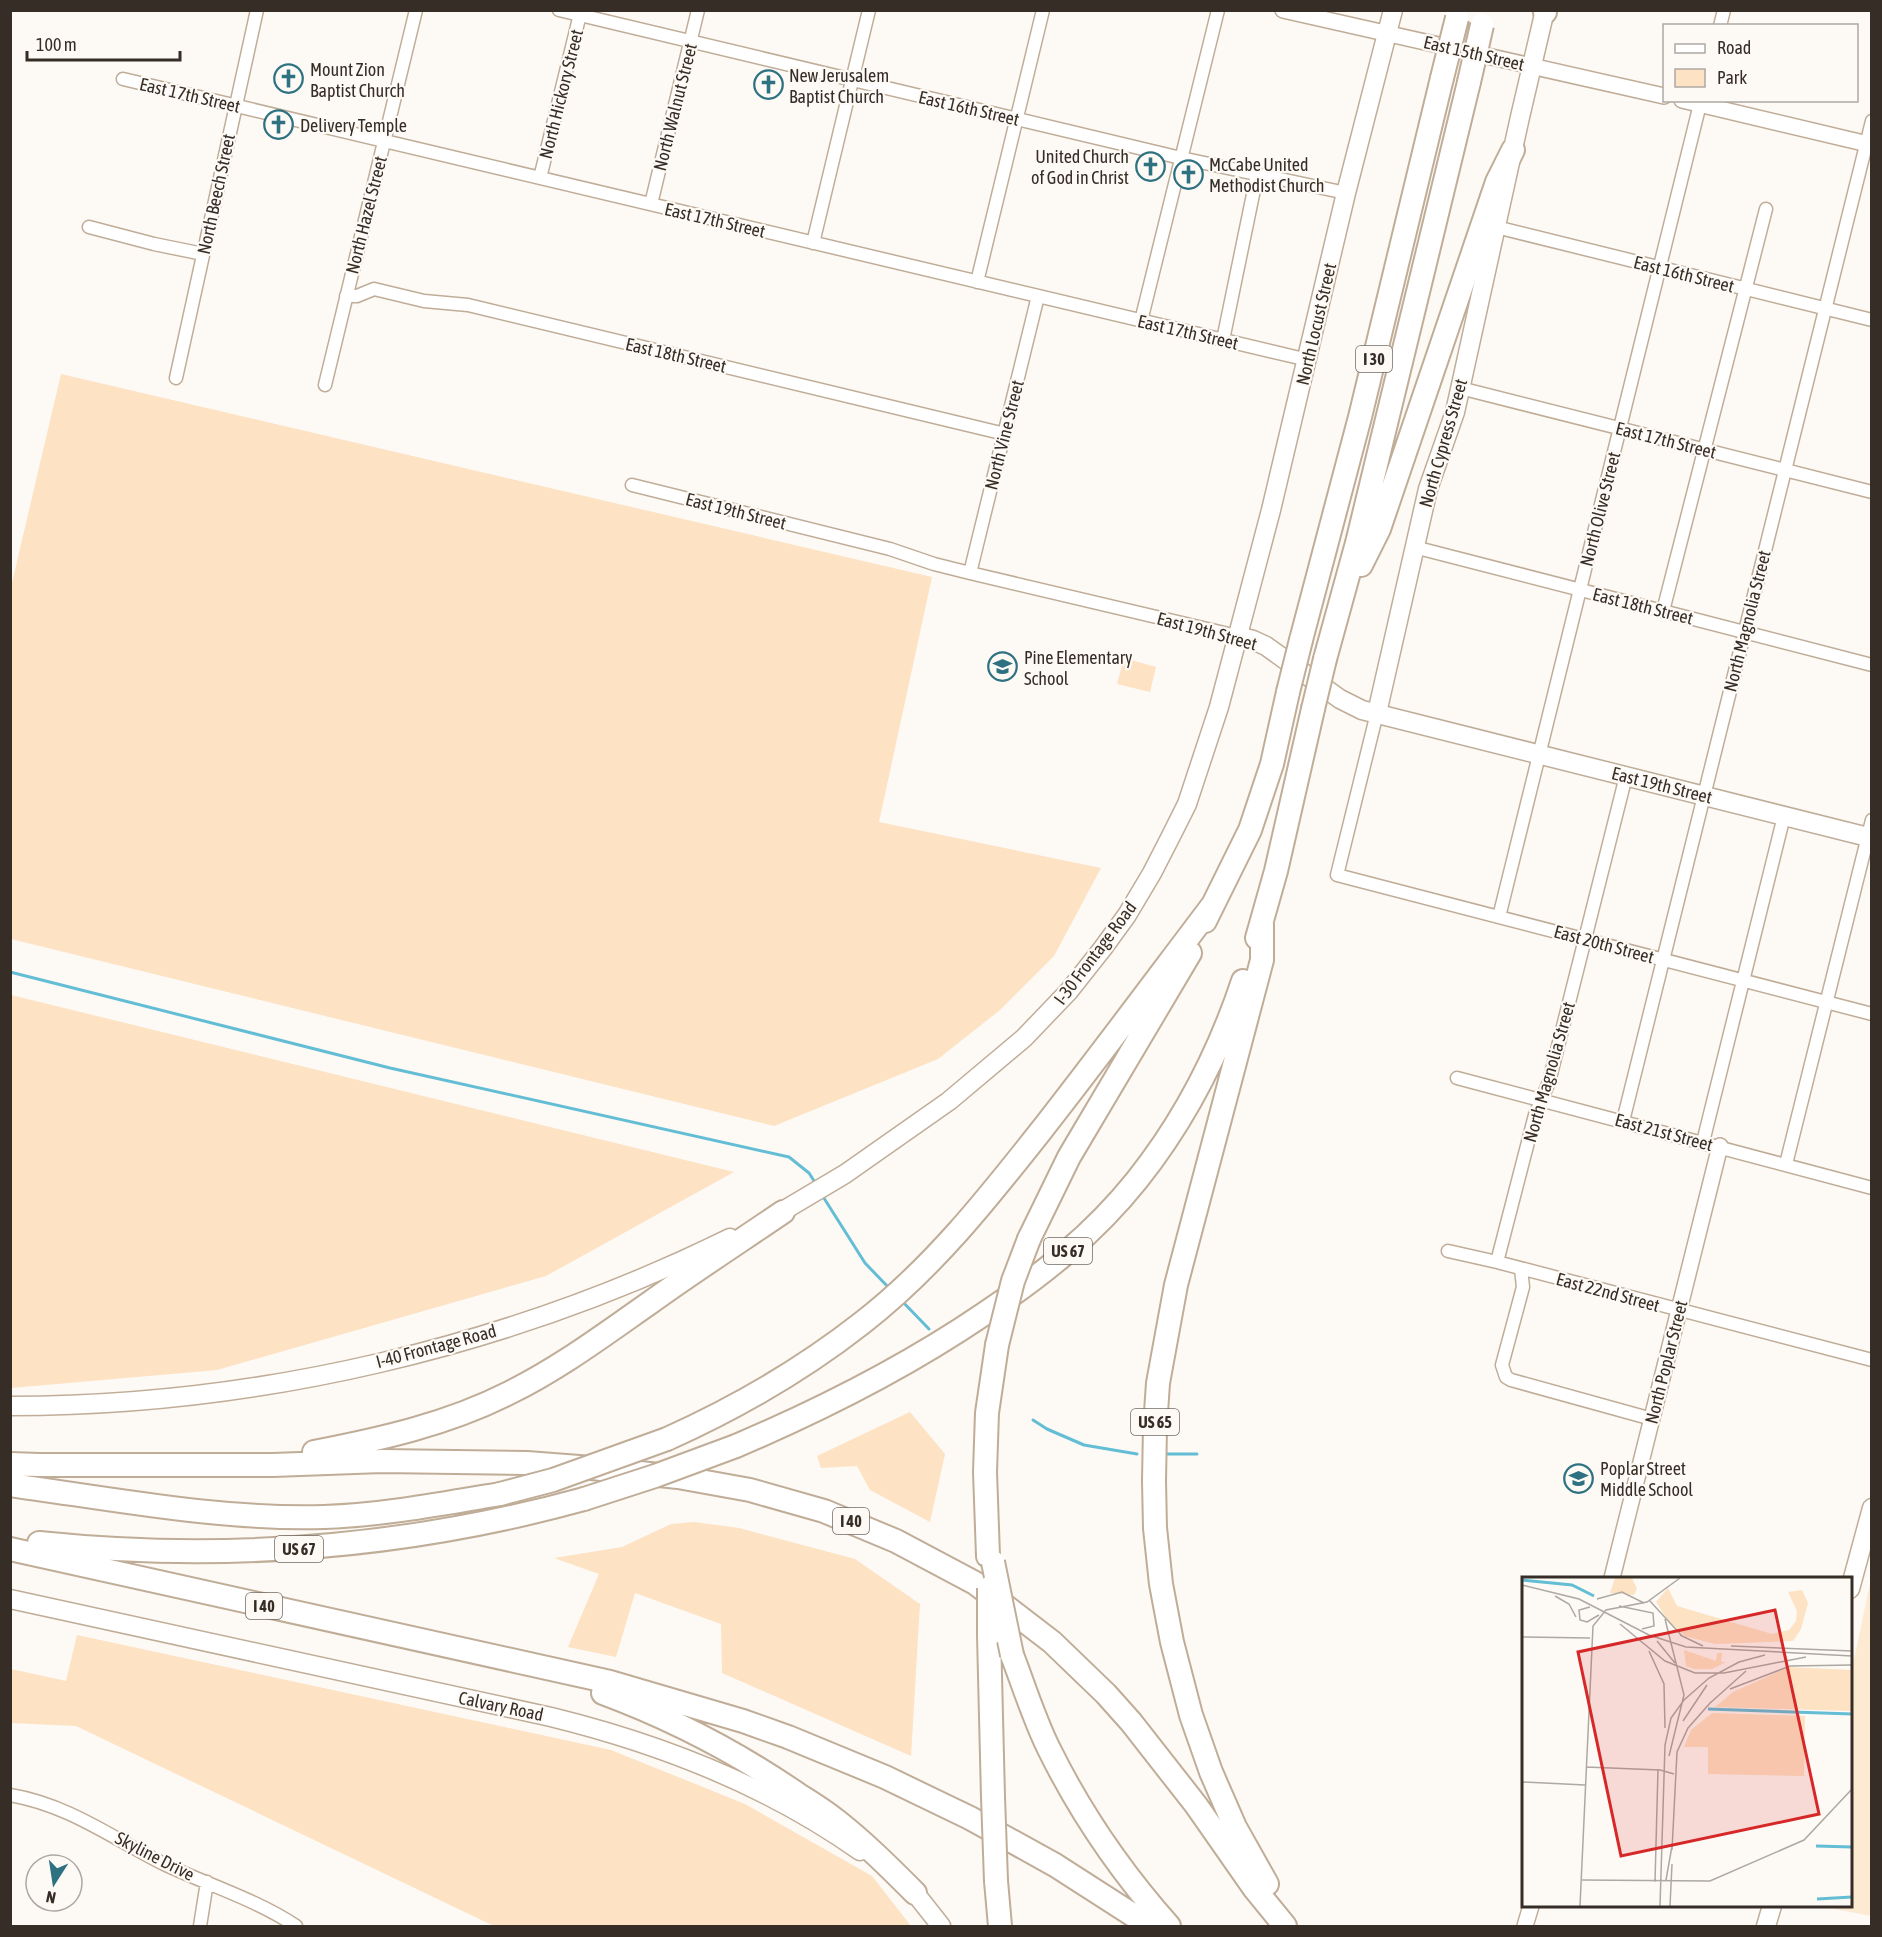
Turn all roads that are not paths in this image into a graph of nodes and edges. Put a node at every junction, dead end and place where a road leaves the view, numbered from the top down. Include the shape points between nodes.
1 (256, 10) edge
2 (416, 10) edge
3 (558, 10) edge
4 (698, 10) edge
5 (869, 10) edge
6 (1043, 10) edge
7 (1218, 10) edge
8 (1283, 10) edge
9 (1393, 10) edge
10 (1545, 11) edge
11 (581, 13) edge
12 (1458, 14) edge
13 (1484, 18) edge
14 (1388, 33) junction
15 (691, 42) junction
16 (1532, 66) junction
17 (123, 79) dead end
18 (852, 80) junction
19 (1663, 96) edge
20 (1701, 103) edge
21 (236, 106) junction
22 (1017, 119) junction
23 (1872, 121) edge
24 (384, 141) junction
25 (1869, 144) edge
26 (1513, 150) junction
27 (1181, 158) junction
28 (1257, 175) junction
29 (540, 178) junction
30 (1346, 193) junction
31 (651, 204) junction
32 (1766, 209) dead end
33 (89, 227) dead end
34 (1496, 227) junction
35 (813, 243) junction
36 (203, 254) junction
37 (1660, 267) junction
38 (977, 282) junction
39 (1746, 289) junction
40 (346, 296) junction
41 (1038, 296) junction
42 (1825, 308) junction
43 (1872, 320) edge
44 (1141, 321) junction
45 (1223, 340) junction
46 (1308, 360) junction
47 (176, 378) dead end
48 (325, 385) dead end
49 (1460, 388) junction
50 (1620, 429) junction
51 (1005, 434) junction
52 (1704, 450) junction
53 (1785, 470) junction
54 (632, 485) dead end
55 (1872, 492) edge
56 (1414, 547) junction
57 (970, 573) junction
58 (1580, 590) junction
59 (1663, 611) junction
60 (1336, 617) junction
61 (1745, 632) junction
62 (1237, 636) junction
63 (1872, 664) edge
64 (1377, 713) junction
65 (1539, 754) junction
66 (1626, 776) junction
67 (1704, 796) junction
68 (1784, 816) junction
69 (1870, 831) edge
70 (1337, 875) joint
71 (1212, 906) junction
72 (1499, 917) junction
73 (1262, 924) junction
74 (1585, 939) junction
75 (1663, 960) junction
76 (1743, 980) junction
77 (1826, 1002) junction
78 (1872, 1014) edge
79 (1457, 1078) dead end
80 (1541, 1100) junction
81 (1623, 1121) junction
82 (1703, 1142) junction
83 (1720, 1146) junction
84 (1786, 1164) junction
85 (833, 1181) joint
86 (1872, 1188) edge
87 (783, 1212) junction
88 (1448, 1251) dead end
89 (1497, 1262) junction
90 (1521, 1269) junction
91 (1679, 1310) junction
92 (1872, 1360) edge
93 (10, 1406) edge
94 (1652, 1419) junction
95 (10, 1464) edge
96 (273, 1465) junction
97 (10, 1485) edge
98 (1872, 1508) edge
99 (10, 1539) edge
100 (10, 1550) edge
101 (990, 1552) junction
102 (1612, 1577) edge
103 (1852, 1585) edge
104 (10, 1599) edge
105 (517, 1662) junction
106 (10, 1795) edge
107 (207, 1882) junction
108 (915, 1893) junction
109 (1530, 1907) edge
110 (1771, 1907) edge
111 (1280, 1919) edge
112 (200, 1926) edge
113 (296, 1926) edge
114 (941, 1926) edge
115 (1000, 1926) edge
116 (1150, 1926) edge
117 (1169, 1926) edge
118 (1525, 1926) edge
119 (1766, 1926) edge

1 - 21 street, North Beech Street
2 - 24 street, North Hazel Street
3 - 11 street, East 16th Street
4 - 15 street, North Walnut Street
5 - 18 street
6 - 22 street
7 - 27 street
8 - 14 street, East 15th Street
9 - 14 main road, North Locust Street
10 - 16 main road, North Cypress Street
11 - 15 street, East 16th Street
11 - 29 street, North Hickory Street
12 - 71 highway, I 30, bridge via 1272,764 1250,830
13 - 60 highway, I 30, bridge via 1358,543
14 - 16 street, East 15th Street
14 - 30 main road, North Locust Street
15 - 18 street, East 16th Street
15 - 31 street, North Walnut Street
16 - 19 street, East 15th Street
16 - 26 main road, North Cypress Street
17 - 21 street, East 17th Street
18 - 22 street, East 16th Street
18 - 35 street
20 - 25 street
20 - 37 street, North Olive Street
21 - 24 street, East 17th Street
21 - 36 street, North Beech Street
22 - 27 street, East 16th Street
22 - 38 street
23 - 25 street, North Magnolia Street
24 - 29 street, East 17th Street
24 - 40 street, North Hazel Street
25 - 42 street, North Magnolia Street
26 - 34 main road, North Cypress Street
26 - 60 highway via 1497,182 1379,529
27 - 28 street, East 16th Street
27 - 44 street
28 - 30 street, East 16th Street
28 - 45 street
29 - 31 street, East 17th Street
30 - 46 main road, North Locust Street
31 - 35 street, East 17th Street
32 - 39 street
33 - 36 street
34 - 37 street, East 16th Street
34 - 49 main road, North Cypress Street
35 - 38 street, East 17th Street
36 - 47 street, North Beech Street
37 - 39 street, East 16th Street
37 - 50 street, North Olive Street
38 - 41 street, East 17th Street
39 - 42 street, East 16th Street
39 - 52 street
40 - 48 street, North Hazel Street
40 - 51 street, East 18th Street via 374,289 424,301 468,305
41 - 44 street, East 17th Street
41 - 51 street, North Vine Street
42 - 43 street, East 16th Street
42 - 53 street, North Magnolia Street
44 - 45 street, East 17th Street
45 - 46 street, East 17th Street
46 - 62 main road, North Locust Street
49 - 50 street, East 17th Street
49 - 56 main road, North Cypress Street
50 - 52 street, East 17th Street
50 - 58 street, North Olive Street
51 - 57 street, North Vine Street
52 - 53 street, East 17th Street
52 - 59 street
53 - 55 street, East 17th Street
53 - 61 street, North Magnolia Street
54 - 57 street, East 19th Street via 890,549
56 - 58 street, East 18th Street
56 - 64 main road, North Cypress Street
57 - 62 street, East 19th Street
58 - 59 street, East 18th Street
58 - 65 street, North Olive Street
59 - 61 street, East 18th Street
60 - 73 highway, I 30, bridge
61 - 63 street, East 18th Street
61 - 67 street, North Magnolia Street
62 - 64 main road, East 19th Street via 1266,646 1340,699
62 - 85 main road, I-30 Frontage Road via 1219,707 1187,804 1152,873 1103,948 1041,1021 988,1070
64 - 65 main road, East 19th Street
64 - 70 street, North Cypress Street
65 - 66 main road, East 19th Street
65 - 72 street, North Olive Street
66 - 67 main road, East 19th Street
66 - 74 street, North Magnolia Street
67 - 68 main road, East 19th Street
67 - 75 street, North Magnolia Street
68 - 69 main road, East 19th Street
68 - 76 street
69 - 77 street
70 - 72 street, East 20th Street
71 - 97 highway, US 67, bridge via 993,1192 930,1263 864,1322 804,1365 716,1417 553,1480 500,1494 374,1514 321,1517 218,1512
71 - 101 highway, bridge via 1188,959 1069,1157 1013,1281 997,1345 987,1413 985,1472
72 - 74 street, East 20th Street
73 - 99 highway, US 67, bridge via 1228,1026 1196,1090 1156,1155 1118,1203 1048,1269 1007,1299 924,1352 819,1409 736,1446 584,1499 432,1533 252,1551 136,1551
73 - 111 highway, US 65 via 1262,960 1166,1329 1156,1398 1154,1480 1161,1584 1180,1680 1211,1772 1235,1827 1267,1882
74 - 75 street, East 20th Street
74 - 80 street, North Magnolia Street
75 - 76 street, East 20th Street
75 - 81 street, North Magnolia Street
76 - 77 street, East 20th Street
76 - 82 street
77 - 78 street, East 20th Street
77 - 84 street
79 - 80 street, East 21st Street
80 - 81 street, East 21st Street
80 - 89 street, North Magnolia Street
81 - 82 street, East 21st Street
82 - 83 street, East 21st Street
83 - 84 street, East 21st Street
83 - 91 street, North Poplar Street
84 - 86 street, East 21st Street
85 - 87 main road, I-40 Frontage Road
87 - 93 main road, I-40 Frontage Road via 599,1296 389,1360 225,1391 104,1403
87 - 96 highway via 592,1344 509,1393 425,1426 306,1453
88 - 89 street, East 22nd Street
89 - 90 street, East 22nd Street
90 - 91 street, East 22nd Street
90 - 94 street via 1523,1287 1502,1365 1506,1377
91 - 92 street, East 22nd Street
91 - 94 street, North Poplar Street
94 - 102 street, North Poplar Street
95 - 96 highway, I 40
96 - 111 highway, I 40 via 471,1461 678,1477 795,1501 896,1541 975,1583 1052,1641 1077,1665 1148,1744
98 - 103 main road
100 - 105 highway, I 40
101 - 115 highway, bridge via 993,1797
101 - 117 highway, bridge via 1012,1655 1048,1746 1084,1815 1125,1875
104 - 108 main road, Calvary Road via 551,1717 655,1746 719,1772 801,1815 858,1850
105 - 108 highway via 662,1717 764,1771 836,1820
105 - 116 highway, I 40 via 688,1704 841,1758 927,1796 1015,1842
106 - 107 street, Skyline Drive via 70,1813
107 - 112 street
107 - 113 street, Skyline Drive
108 - 114 main road, Calvary Road
109 - 118 street
110 - 119 main road

